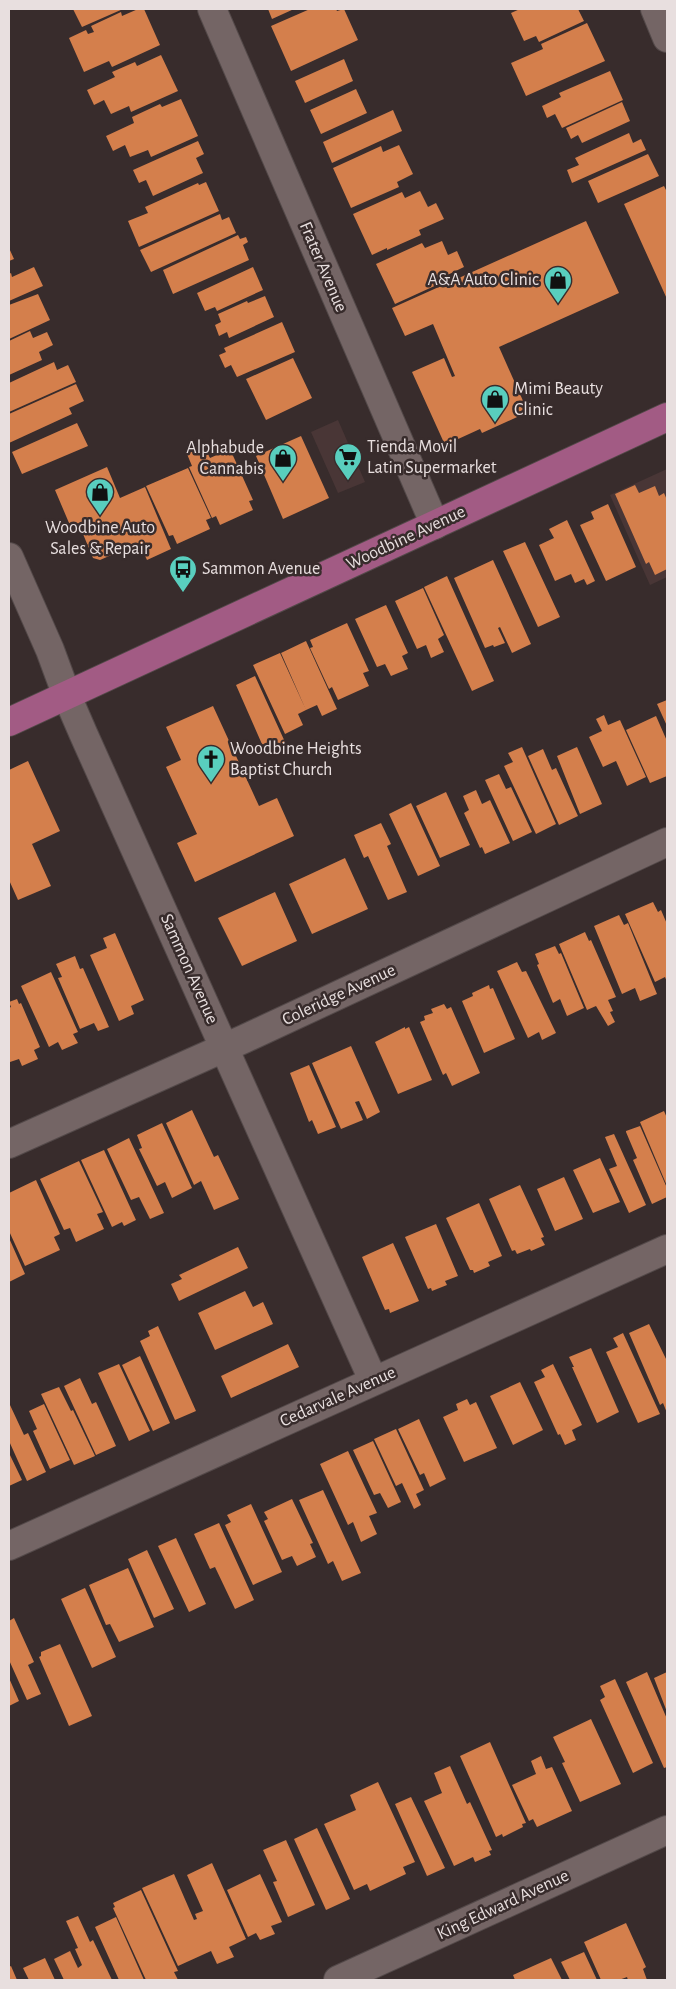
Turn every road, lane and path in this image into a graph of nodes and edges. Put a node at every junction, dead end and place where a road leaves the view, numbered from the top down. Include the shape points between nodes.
1 (212, 9) edge
2 (655, 9) edge
3 (667, 38) edge
4 (667, 417) edge
5 (435, 525) junction
6 (9, 557) edge
7 (67, 696) junction
8 (9, 722) edge
9 (667, 842) edge
10 (224, 1049) junction
11 (9, 1144) edge
12 (667, 1249) edge
13 (373, 1380) junction
14 (9, 1546) edge
15 (667, 1830) edge
16 (338, 1980) edge

1 - 5 street, Frater Avenue
2 - 3 street
4 - 5 main road, Woodbine Avenue
5 - 7 main road, Woodbine Avenue
6 - 7 street, Sammon Avenue
7 - 8 main road, Woodbine Avenue
7 - 10 street, Sammon Avenue
9 - 10 street, Coleridge Avenue
10 - 11 street, Coleridge Avenue
10 - 13 street, Sammon Avenue
12 - 13 street, Cedarvale Avenue
13 - 14 street, Cedarvale Avenue
15 - 16 street, King Edward Avenue

